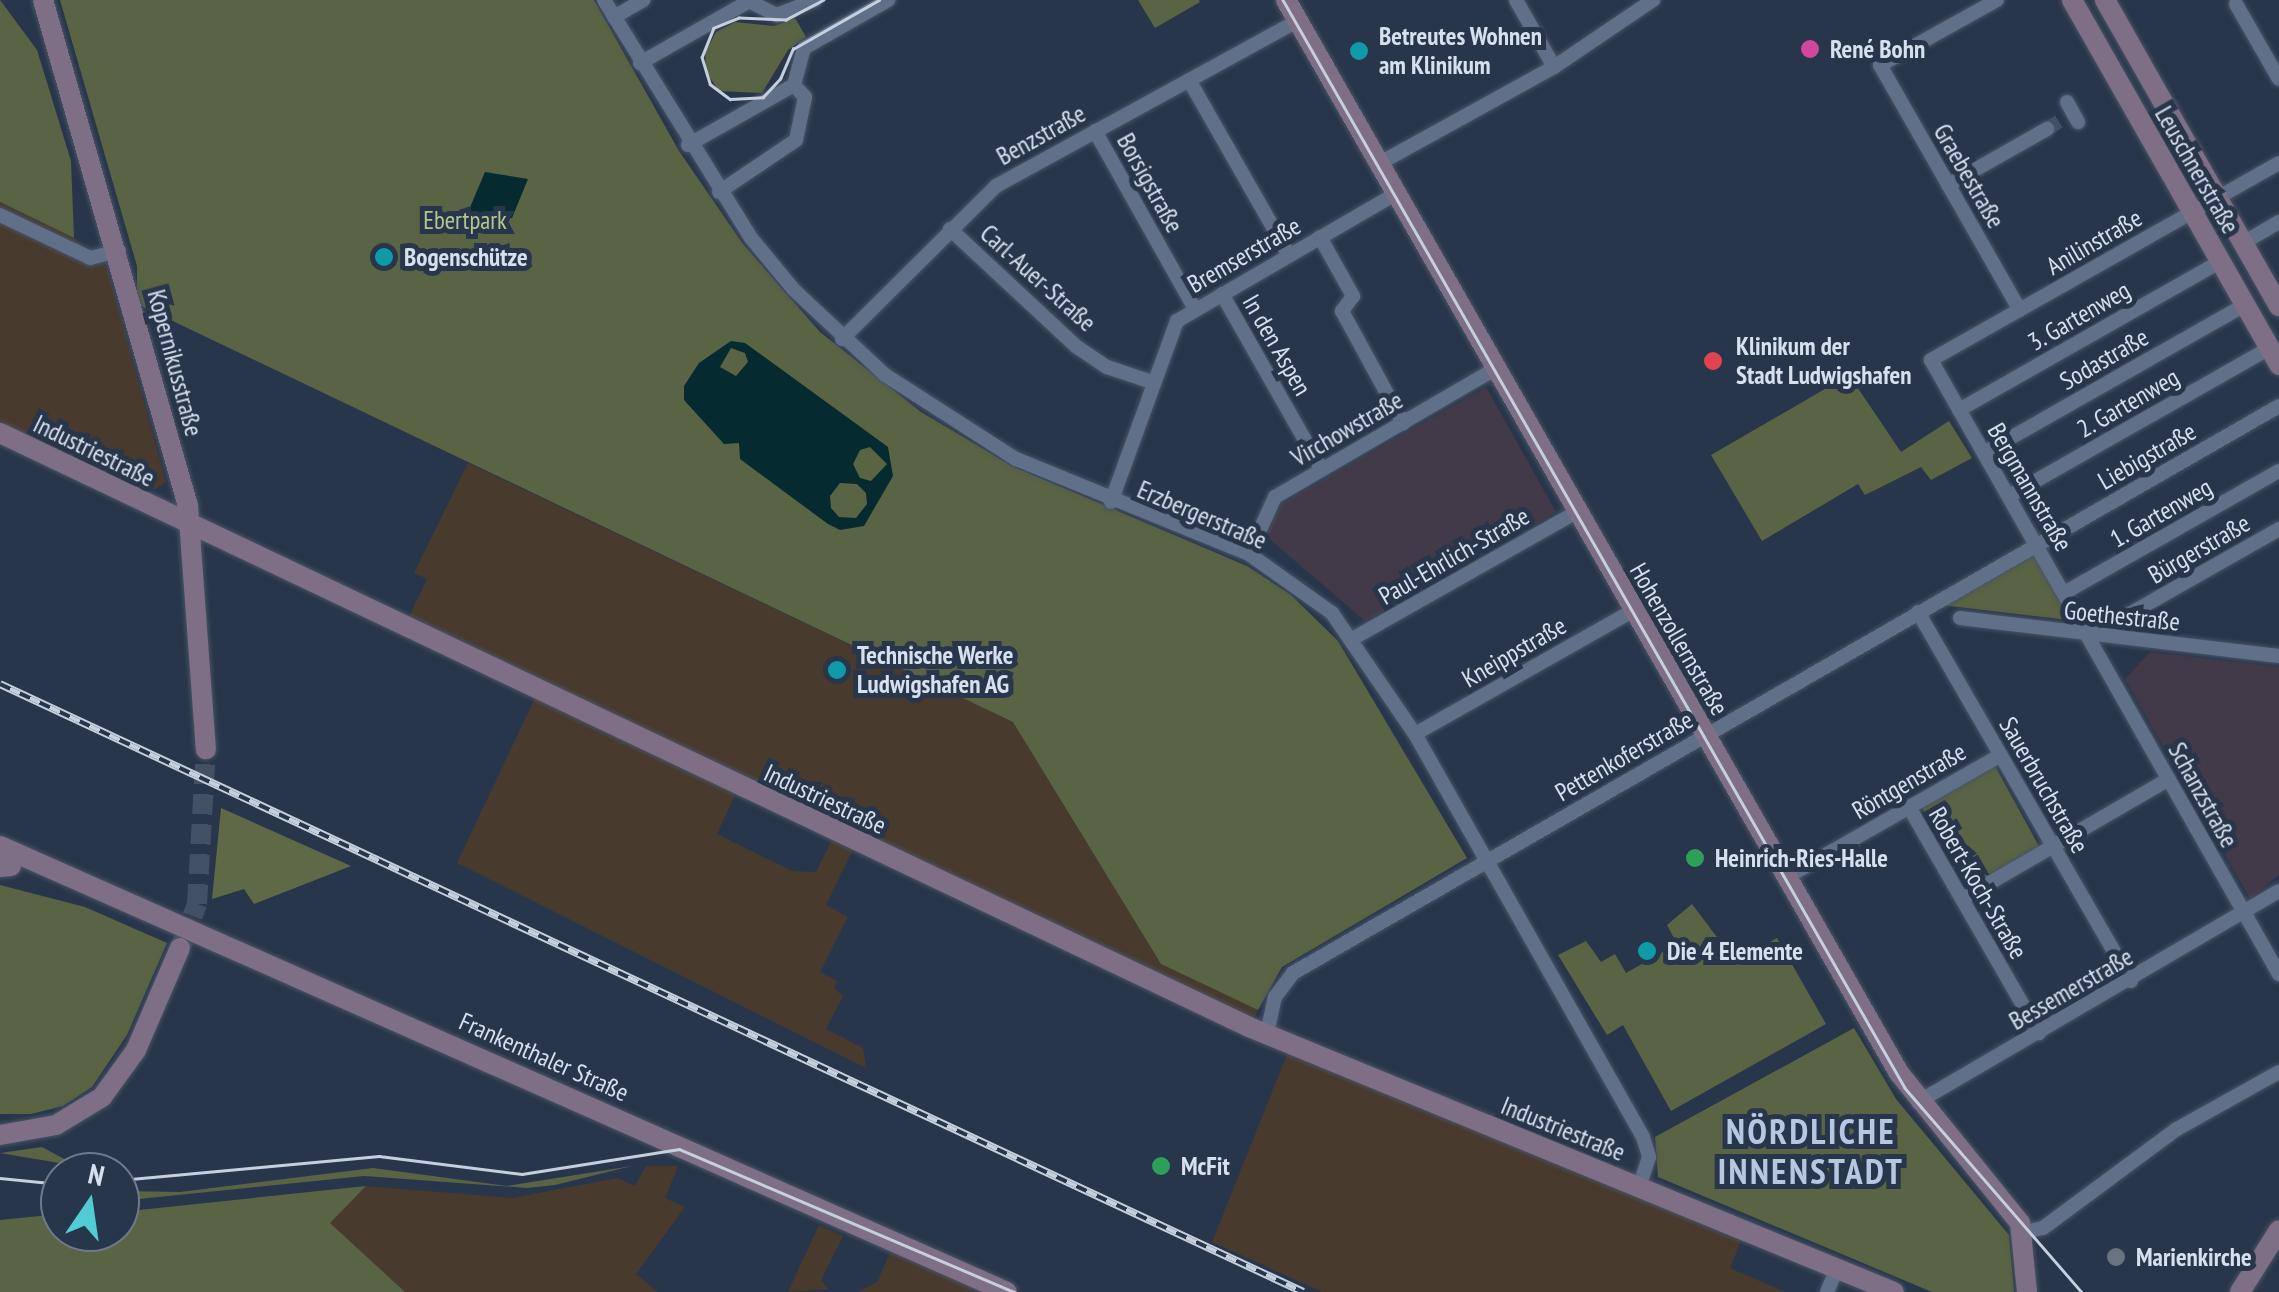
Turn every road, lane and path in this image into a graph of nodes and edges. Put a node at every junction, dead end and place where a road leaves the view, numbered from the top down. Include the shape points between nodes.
1 (44, 0) edge
2 (604, 0) edge
3 (643, 0) edge
4 (815, 0) edge
5 (888, 0) edge
6 (1286, 0) edge
7 (1516, 0) edge
8 (1653, 0) edge
9 (1996, 0) edge
10 (2072, 0) edge
11 (2106, 0) edge
12 (747, 2) edge
13 (2236, 4) dead end
14 (614, 17) junction
15 (1298, 21) junction
16 (640, 63) junction
17 (1554, 67) junction
18 (2279, 79) edge
19 (1189, 80) junction
20 (794, 85) junction
21 (2047, 128) tunnel mouth
22 (1095, 130) junction
23 (688, 144) junction
24 (2279, 163) edge
25 (1380, 164) junction
26 (1948, 185) junction
27 (718, 192) junction
28 (1397, 193) junction
29 (2218, 198) junction
30 (2192, 212) junction
31 (0, 215) edge
32 (2279, 222) edge
33 (950, 229) junction
34 (1320, 237) junction
35 (2244, 243) junction
36 (119, 251) junction
37 (1289, 255) junction
38 (2220, 262) junction
39 (2273, 280) edge
40 (1222, 294) junction
41 (2245, 305) junction
42 (2279, 306) edge
43 (1195, 310) junction
44 (2020, 310) junction
45 (842, 339) junction
46 (2274, 357) edge
47 (1931, 360) joint
48 (1498, 368) junction
49 (1152, 382) junction
50 (2279, 406) edge
51 (1960, 410) junction
52 (1404, 423) junction
53 (0, 434) edge
54 (1984, 453) junction
55 (178, 469) junction
56 (1322, 470) junction
57 (2279, 471) edge
58 (2009, 496) junction
59 (140, 500) junction
60 (1111, 502) junction
61 (1578, 511) junction
62 (191, 525) junction
63 (2279, 530) edge
64 (2036, 544) junction
65 (1249, 554) junction
66 (2064, 593) junction
67 (1634, 610) junction
68 (1918, 612) junction
69 (1960, 618) dead end
70 (2089, 637) junction
71 (1352, 639) junction
72 (2279, 656) edge
73 (1415, 734) junction
74 (1705, 735) junction
75 (206, 750) tunnel mouth
76 (2001, 755) junction
77 (2169, 779) junction
78 (1909, 807) junction
79 (0, 846) edge
80 (2053, 846) junction
81 (1486, 862) junction
82 (4, 865) edge
83 (58, 876) junction
84 (1787, 877) junction
85 (2279, 891) edge
86 (1962, 898) junction
87 (2245, 915) junction
88 (180, 948) tunnel mouth
89 (2279, 974) edge
90 (2130, 980) junction
91 (2039, 1033) junction
92 (1267, 1034) junction
93 (2279, 1072) edge
94 (1918, 1102) junction
95 (0, 1128) edge
96 (36, 1130) junction
97 (0, 1135) edge
98 (1639, 1187) junction
99 (2279, 1230) edge
100 (2025, 1232) junction
101 (1838, 1268) junction
102 (1007, 1292) edge
103 (1827, 1292) edge
104 (1894, 1292) edge
105 (2027, 1292) edge
106 (2240, 1292) edge

1 - 36 street, Kopernikusstraße
2 - 14 street, Erzbergerstraße
3 - 14 street
4 - 12 street via 777,15
5 - 20 street via 804,48
6 - 15 street, Hohenzollernstraße
7 - 17 street
8 - 17 street
9 - 26 street, Graebestraße via 1880,65
10 - 30 street, Leuschnerstraße
11 - 29 street, Leuschnerstraße
12 - 16 street
13 - 18 street
14 - 16 street, Erzbergerstraße
15 - 19 street, Benzstraße
15 - 25 street, Hohenzollernstraße
16 - 23 street, Erzbergerstraße
17 - 25 street
19 - 22 street, Benzstraße
19 - 37 street
20 - 23 street
20 - 27 street via 805,97 796,140
21 - 26 street
22 - 33 street, Benzstraße via 996,186
22 - 43 street, Borsigstraße
23 - 27 street, Erzbergerstraße
24 - 29 street, Anilinstraße
25 - 28 street, Hohenzollernstraße
26 - 44 street, Graebestraße
27 - 45 street, Erzbergerstraße via 783,277
28 - 34 street, Bremserstraße
28 - 48 street, Hohenzollernstraße
29 - 30 street, Anilinstraße
29 - 35 street, Leuschnerstraße
30 - 38 street, Leuschnerstraße
30 - 44 street, Anilinstraße
31 - 36 street via 90,258
32 - 35 street
33 - 45 street, Benzstraße
33 - 49 street, Carl-Auer-Straße via 1077,347 1107,367
34 - 37 street, Bremserstraße
34 - 52 street via 1354,296 1342,312
35 - 39 street, Leuschnerstraße
36 - 55 street, Kopernikusstraße
37 - 40 street, Bremserstraße
38 - 41 street, Leuschnerstraße
38 - 51 street, 3. Gartenweg
39 - 42 street, Leuschnerstraße
40 - 43 street, Bremserstraße
40 - 56 street, In den Aspen
41 - 46 street, Leuschnerstraße
41 - 54 street, Sodastraße
43 - 49 street, Bremserstraße via 1177,321
44 - 47 street, Anilinstraße
45 - 60 street, Erzbergerstraße via 971,434
46 - 58 street, 2. Gartenweg
47 - 51 street, Bergmannstraße
48 - 52 street, Virchowstraße
48 - 61 street, Hohenzollernstraße
49 - 60 street, Bremserstraße
50 - 64 street, Liebigstraße
51 - 54 street, Bergmannstraße
52 - 56 street, Virchowstraße
53 - 59 street, Industriestraße
54 - 58 street, Bergmannstraße
55 - 59 street via 166,491
55 - 62 street, Kopernikusstraße
56 - 65 street, Virchowstraße via 1275,497
57 - 66 street, 1. Gartenweg
58 - 64 street, Bergmannstraße
59 - 62 street, Industriestraße
60 - 65 street, Erzbergerstraße
61 - 67 street, Hohenzollernstraße
61 - 71 street, Paul-Ehrlich-Straße
62 - 75 street, Kopernikusstraße
62 - 92 street, Industriestraße
63 - 70 street, Bürgerstraße
64 - 66 street, Bergmannstraße
64 - 68 street, Pettenkoferstraße
65 - 71 street, Erzbergerstraße via 1332,613
66 - 70 street, Bergmannstraße
67 - 73 street, Kneippstraße
67 - 74 street, Hohenzollernstraße
68 - 74 street, Pettenkoferstraße
68 - 76 street, Sauerbruchstraße
69 - 70 street, Goethestraße
70 - 72 street, Goethestraße
70 - 77 street, Schanzstraße
71 - 73 street, Erzbergerstraße
73 - 81 street, Erzbergerstraße
74 - 81 street, Pettenkoferstraße
74 - 84 street, Hohenzollernstraße
76 - 78 street, Röntgenstraße
76 - 80 street, Sauerbruchstraße
77 - 80 street
77 - 87 street, Schanzstraße
78 - 84 street, Röntgenstraße
78 - 86 street, Robert-Koch-Straße
79 - 83 street, Frankenthaler Straße
80 - 86 street
80 - 90 street, Sauerbruchstraße
81 - 92 street, Pettenkoferstraße via 1293,973 1275,996
81 - 98 street, Erzbergerstraße via 1643,1137 1649,1157
82 - 83 street, Frankenthaler Straße
83 - 102 street, Frankenthaler Straße via 628,1120
84 - 94 street, Hohenzollernstraße
85 - 87 street, Bessemerstraße
86 - 91 street, Robert-Koch-Straße
87 - 89 street, Schanzstraße
87 - 90 street, Bessemerstraße
88 - 96 street via 117,1081 82,1113
90 - 91 street, Bessemerstraße
91 - 94 street, Bessemerstraße
92 - 98 street, Industriestraße
93 - 100 street via 2151,1145 2043,1228
94 - 100 street, Hohenzollernstraße
95 - 96 street
96 - 97 street
98 - 101 street, Industriestraße
99 - 106 street
100 - 105 street
101 - 103 street
101 - 104 street, Industriestraße

